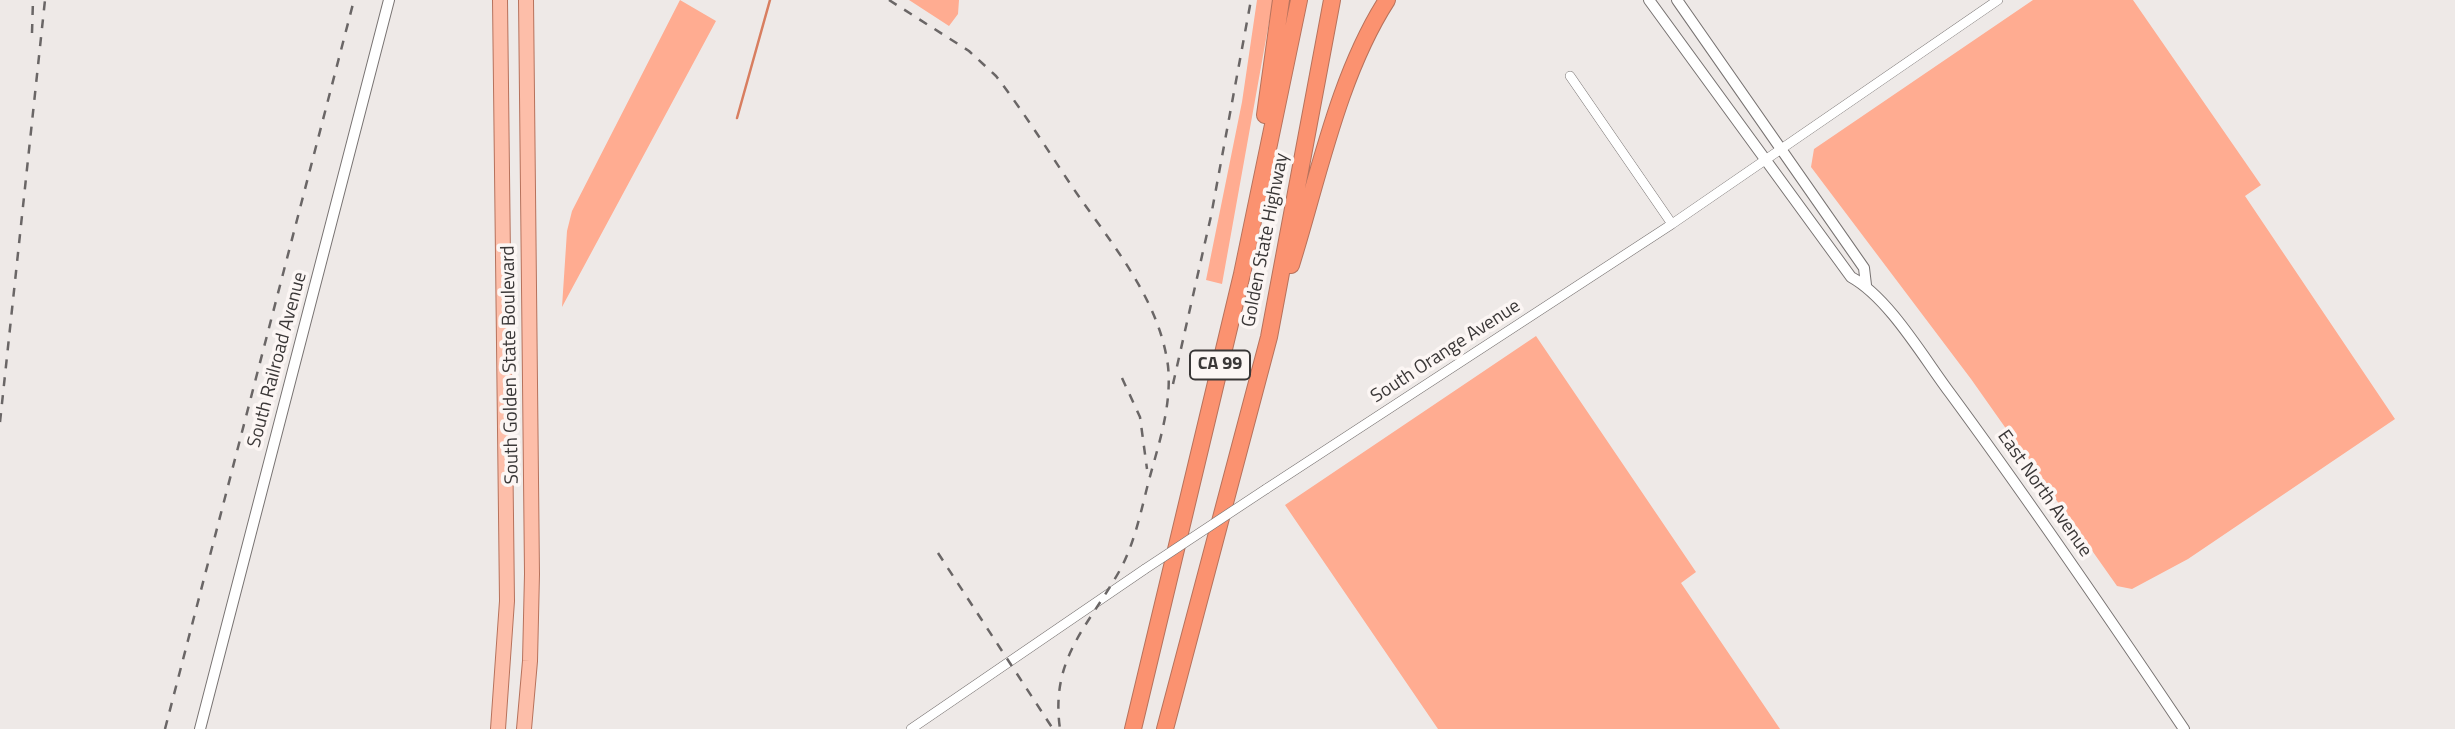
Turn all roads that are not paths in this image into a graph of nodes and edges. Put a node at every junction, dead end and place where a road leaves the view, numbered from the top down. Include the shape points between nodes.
1 (389, 0) edge
2 (500, 0) edge
3 (526, 0) edge
4 (1281, 0) edge
5 (1299, 0) edge
6 (1332, 0) edge
7 (1387, 0) edge
8 (1649, 0) edge
9 (1677, 0) edge
10 (1998, 0) edge
11 (1570, 76) dead end
12 (1779, 150) junction
13 (1764, 161) junction
14 (1672, 224) junction
15 (1242, 274) junction
16 (1866, 285) junction
17 (1269, 337) junction
18 (200, 729) edge
19 (498, 729) edge
20 (524, 729) edge
21 (911, 729) edge
22 (1133, 729) edge
23 (1165, 729) edge
24 (2184, 729) edge

1 - 18 street, South Railroad Avenue
2 - 19 main road, South Golden State Boulevard via 507,601
3 - 20 main road, South Golden State Boulevard via 533,574
4 - 15 highway
5 - 15 highway, Golden State Highway / CA 99
6 - 17 highway, Golden State Highway / CA 99
7 - 17 highway via 1350,76
8 - 13 street, East North Avenue
9 - 12 street, East North Avenue
10 - 12 street, South Orange Avenue
11 - 14 street
12 - 13 street, South Orange Avenue
12 - 16 street, East North Avenue via 1864,268
13 - 14 street, South Orange Avenue
13 - 16 street, East North Avenue via 1851,277
14 - 21 street, South Orange Avenue, bridge via 1265,489
15 - 22 highway, Golden State Highway / CA 99
16 - 24 street, East North Avenue via 2003,465
17 - 23 highway, Golden State Highway / CA 99

